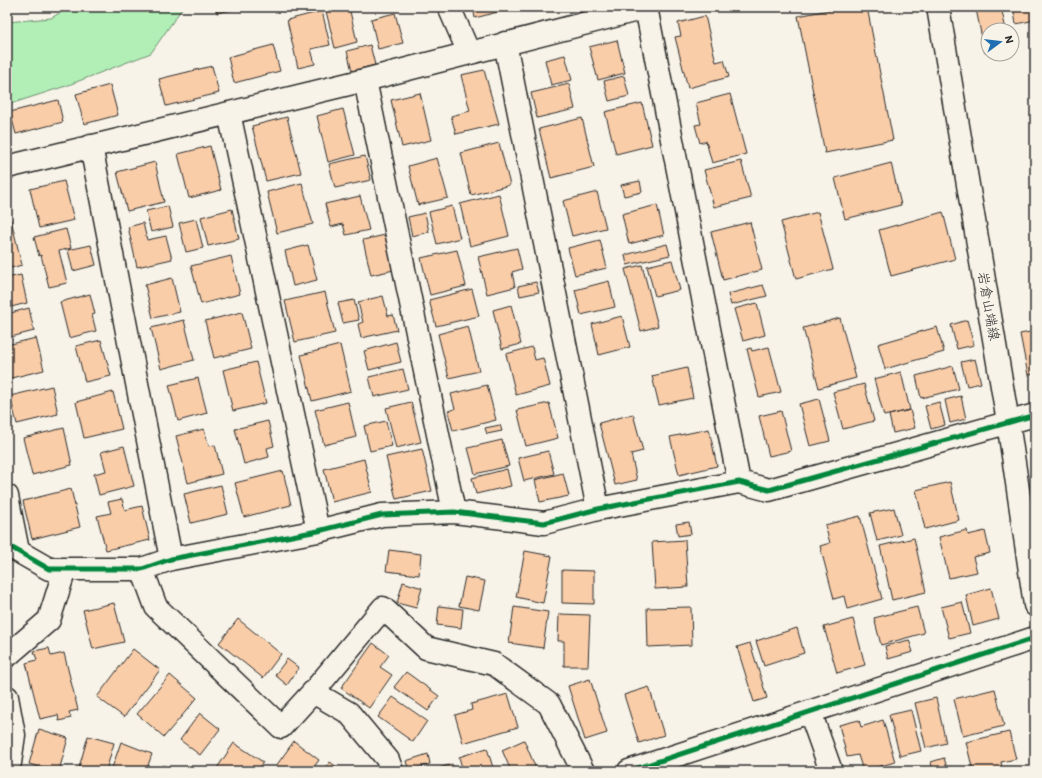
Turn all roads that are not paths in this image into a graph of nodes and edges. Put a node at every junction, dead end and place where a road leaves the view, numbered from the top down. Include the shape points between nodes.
1 (449, 7) edge
2 (647, 7) edge
3 (938, 7) edge
4 (505, 44) junction
5 (469, 53) junction
6 (365, 80) junction
7 (228, 113) junction
8 (91, 146) junction
9 (7, 167) edge
10 (1035, 414) edge
11 (1008, 422) junction
12 (739, 482) junction
13 (7, 496) edge
14 (598, 509) junction
15 (454, 512) junction
16 (318, 531) junction
17 (13, 548) edge
18 (171, 559) junction
19 (65, 569) junction
20 (142, 569) junction
21 (1035, 605) edge
22 (1035, 638) edge
23 (7, 656) edge
24 (313, 692) junction
25 (7, 697) edge
26 (810, 712) junction
27 (7, 766) edge
28 (392, 771) edge
29 (583, 771) edge
30 (629, 771) edge
31 (831, 771) edge

1 - 5 street
2 - 4 street
2 - 12 street
3 - 11 street, 岩倉山端線
4 - 5 street
4 - 14 street
5 - 6 street
6 - 7 street
6 - 15 street
7 - 8 street
7 - 16 street
8 - 9 street
8 - 18 street
10 - 11 street
11 - 12 street via 769,490
11 - 21 street, 岩倉山端線
12 - 14 street
13 - 17 street
14 - 15 street via 544,523
15 - 16 street via 382,515
16 - 18 street
17 - 19 street via 49,569
18 - 20 street
19 - 20 street
19 - 23 street via 49,620
20 - 24 street via 156,607 281,727
22 - 26 street
24 - 28 street via 349,714 388,760
24 - 29 street via 383,608 426,648 494,664 548,704
25 - 27 street via 14,735 10,763
26 - 30 street
26 - 31 street

